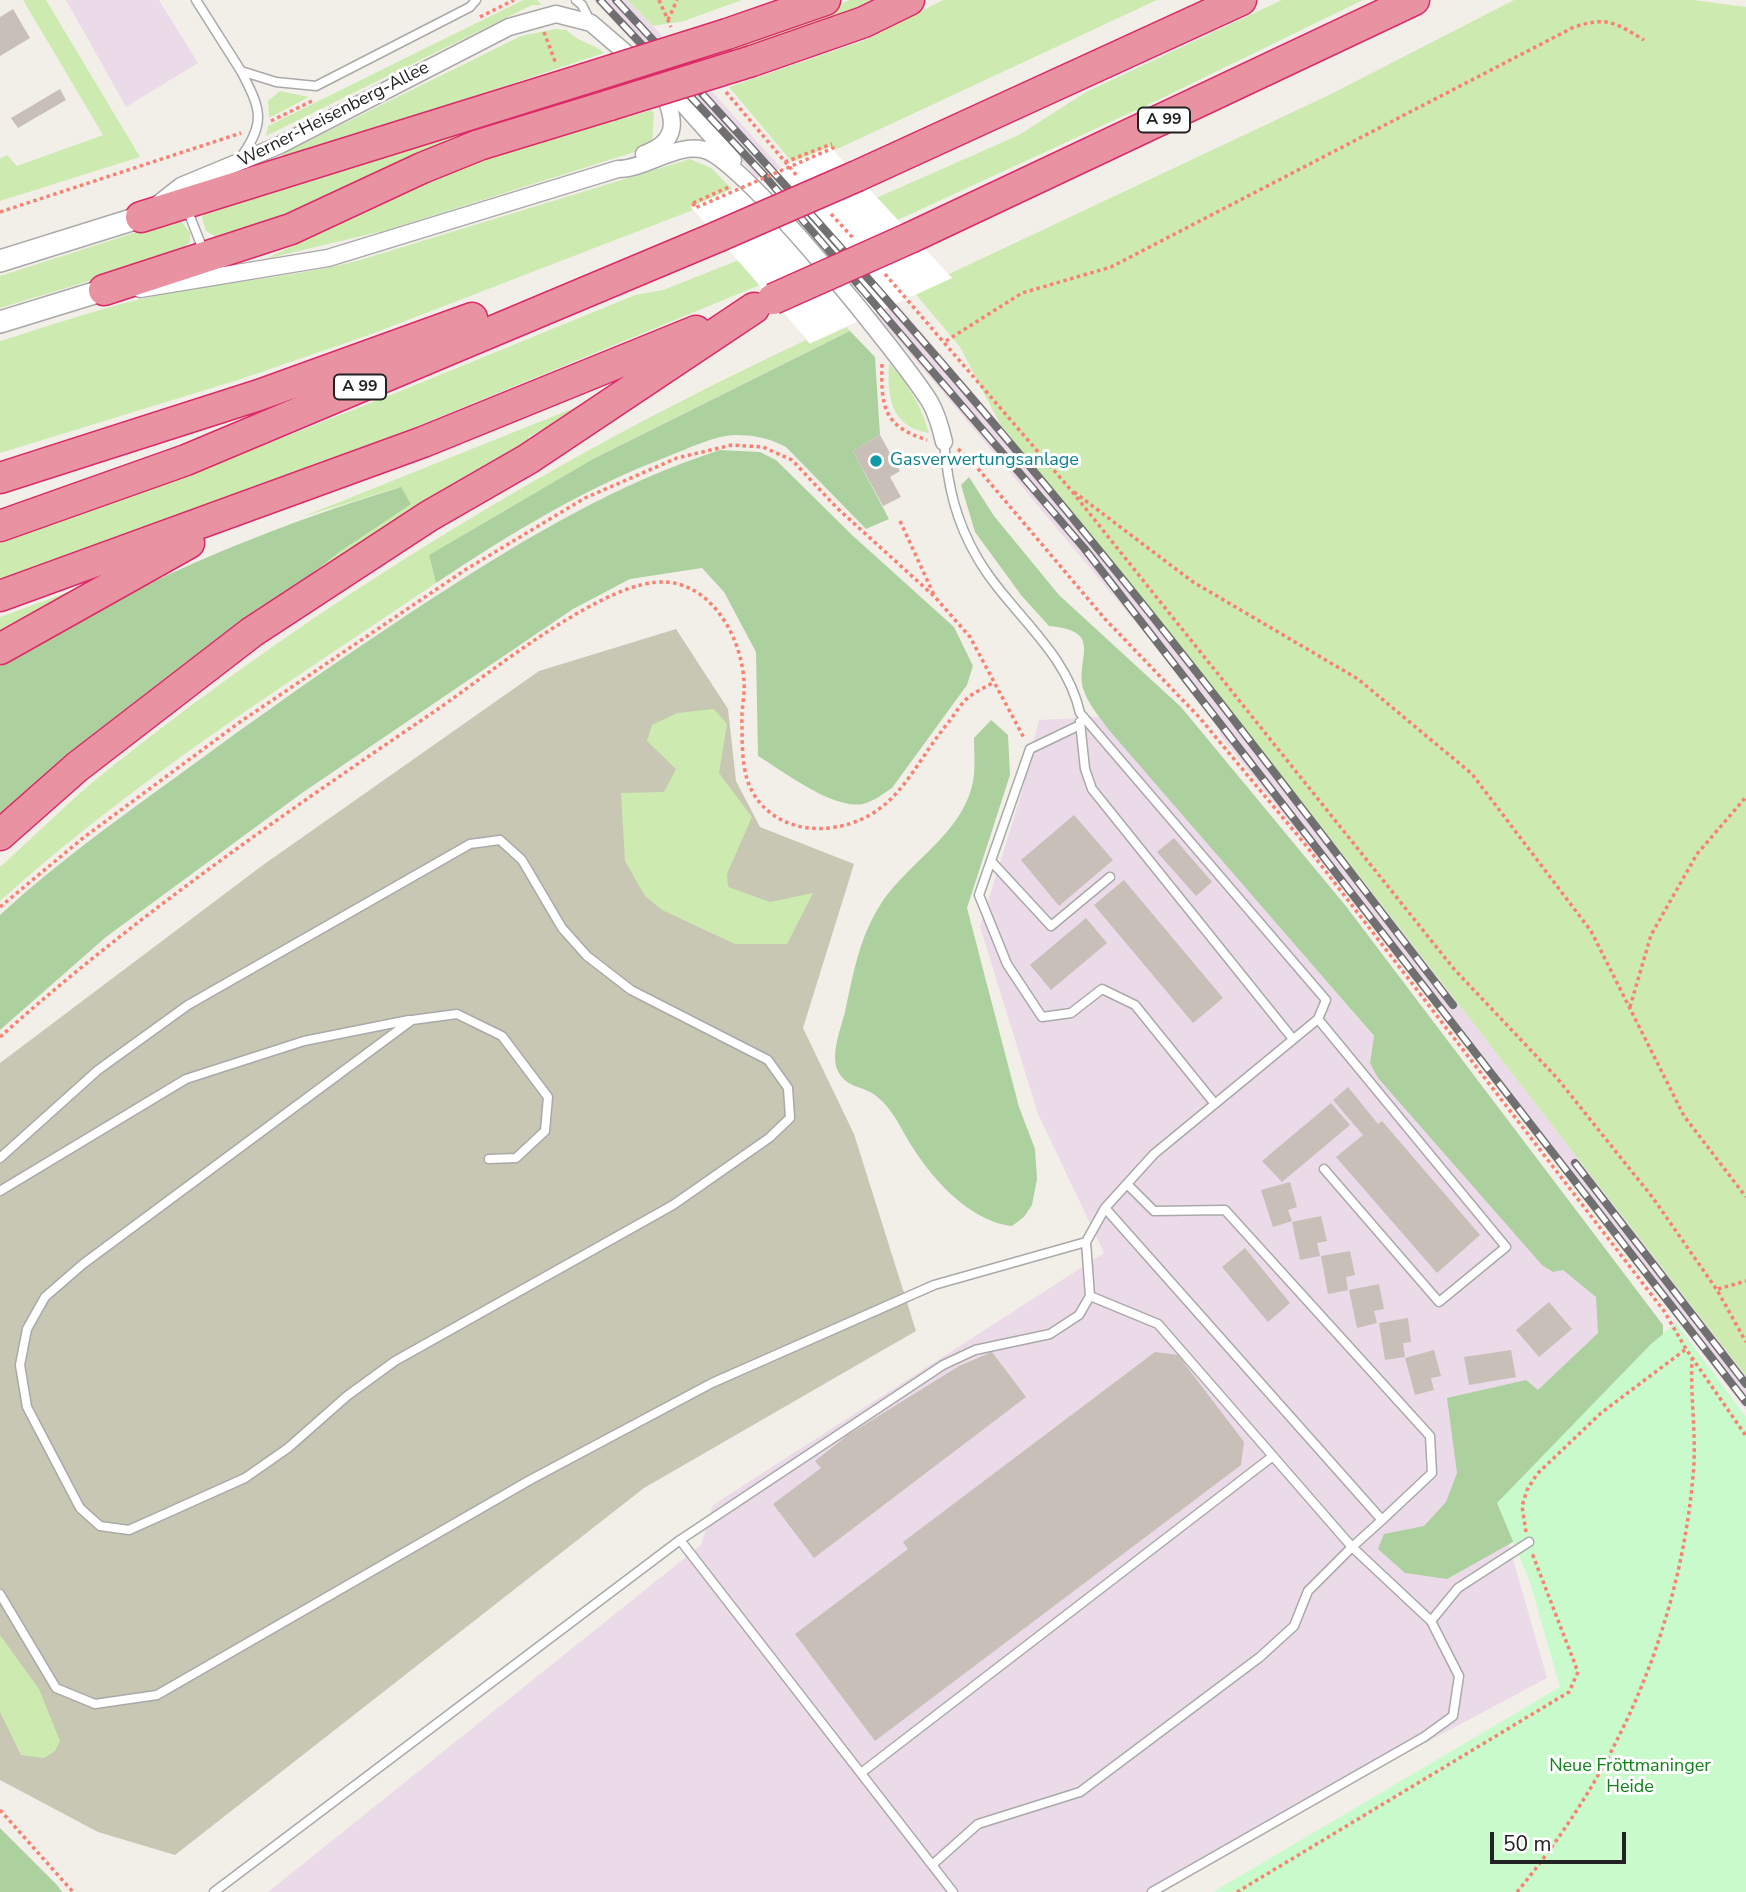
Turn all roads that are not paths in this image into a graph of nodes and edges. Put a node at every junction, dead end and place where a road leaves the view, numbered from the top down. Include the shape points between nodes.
1 (196, 0) edge
2 (476, 0) edge
3 (576, 0) edge
4 (825, 0) edge
5 (909, 0) edge
6 (1241, 0) edge
7 (1414, 0) edge
8 (591, 23) junction
9 (241, 71) junction
10 (657, 79) junction
11 (235, 165) junction
12 (618, 169) junction
13 (741, 175) junction
14 (185, 203) junction
15 (141, 217) junction
16 (705, 222) junction
17 (206, 258) junction
18 (0, 261) edge
19 (104, 290) junction
20 (763, 304) junction
21 (0, 322) edge
22 (944, 442) joint
23 (0, 478) edge
24 (258, 502) junction
25 (0, 526) edge
26 (0, 596) edge
27 (0, 649) edge
28 (1080, 713) junction
29 (1080, 725) junction
30 (0, 835) edge
31 (991, 861) junction
32 (1110, 877) dead end
33 (1318, 1019) junction
34 (412, 1020) junction
35 (1293, 1039) junction
36 (1215, 1104) junction
37 (0, 1158) edge
38 (489, 1159) dead end
39 (1324, 1169) dead end
40 (1127, 1184) junction
41 (0, 1191) edge
42 (1105, 1208) junction
43 (1086, 1242) junction
44 (1090, 1296) junction
45 (1273, 1456) junction
46 (1382, 1520) junction
47 (680, 1539) junction
48 (1529, 1542) road end
49 (1352, 1547) junction
50 (0, 1594) edge
51 (1431, 1621) junction
52 (861, 1773) junction
53 (932, 1865) junction
54 (214, 1892) edge
55 (953, 1892) edge
56 (1152, 1892) edge

1 - 9 lane
2 - 9 lane via 316,86 276,82
3 - 8 lane
4 - 14 highway, bridge via 727,34 572,74
5 - 17 highway, bridge via 864,22 752,61 479,145 321,218
6 - 16 highway, A 99, bridge via 906,154 845,162
7 - 20 highway, A 99, bridge
8 - 10 street, Werner-Heisenberg-Allee
8 - 11 street, Werner-Heisenberg-Allee via 556,14 509,27
9 - 11 lane via 259,109 259,127
10 - 12 street, Werner-Heisenberg-Allee via 671,109 670,134 660,147
10 - 13 street, Werner-Heisenberg-Allee via 733,159
11 - 15 street, Werner-Heisenberg-Allee via 181,186
12 - 13 street, Werner-Heisenberg-Allee via 632,169 687,149 704,149
12 - 19 street, Werner-Heisenberg-Allee via 328,258 149,289
13 - 22 street via 899,356 932,405
14 - 15 highway
14 - 17 lane
15 - 18 street, Werner-Heisenberg-Allee
16 - 23 highway via 397,348
16 - 25 highway, A 99 via 186,460
17 - 19 highway
19 - 21 street, Werner-Heisenberg-Allee
20 - 24 highway, A 99 via 423,442
20 - 30 highway via 252,632 77,767
22 - 28 lane via 949,493 978,559 1057,659
24 - 26 highway, A 99
24 - 27 highway
28 - 29 lane
28 - 33 lane via 1326,1000
29 - 31 lane via 1030,749
29 - 35 lane via 1092,789
31 - 32 lane via 1051,926
31 - 36 lane via 979,895 1007,964 1042,1017 1071,1013 1102,989 1135,1005
33 - 35 lane
33 - 39 lane via 1506,1247 1439,1302
34 - 37 lane via 83,1264 45,1297 27,1329 20,1365 27,1407 80,1508 100,1526 129,1530 245,1478 395,1362 673,1205 769,1138 790,1118 788,1088 768,1060 631,990 587,956 562,928 522,860 500,840 470,844 188,1005 98,1070
34 - 38 lane via 457,1014 502,1036 548,1097 545,1131 516,1158
34 - 41 lane via 304,1041 186,1079
35 - 36 lane
36 - 40 lane via 1154,1154
40 - 42 lane
40 - 46 lane via 1154,1211 1225,1210 1430,1436 1432,1473
42 - 43 lane
42 - 46 lane
43 - 44 lane
43 - 50 lane via 934,1285 712,1383 530,1480 157,1695 95,1704 57,1688
44 - 45 lane via 1158,1324
44 - 47 lane via 1079,1315 1050,1334 975,1350 943,1365
45 - 49 lane
45 - 52 lane
46 - 49 lane
47 - 52 lane
47 - 54 lane
48 - 51 lane via 1458,1588
49 - 51 lane
49 - 53 lane via 1308,1591 1294,1626 1260,1657 1080,1792 978,1824
51 - 56 lane via 1459,1676 1452,1716 1424,1737
52 - 53 lane
53 - 55 lane

